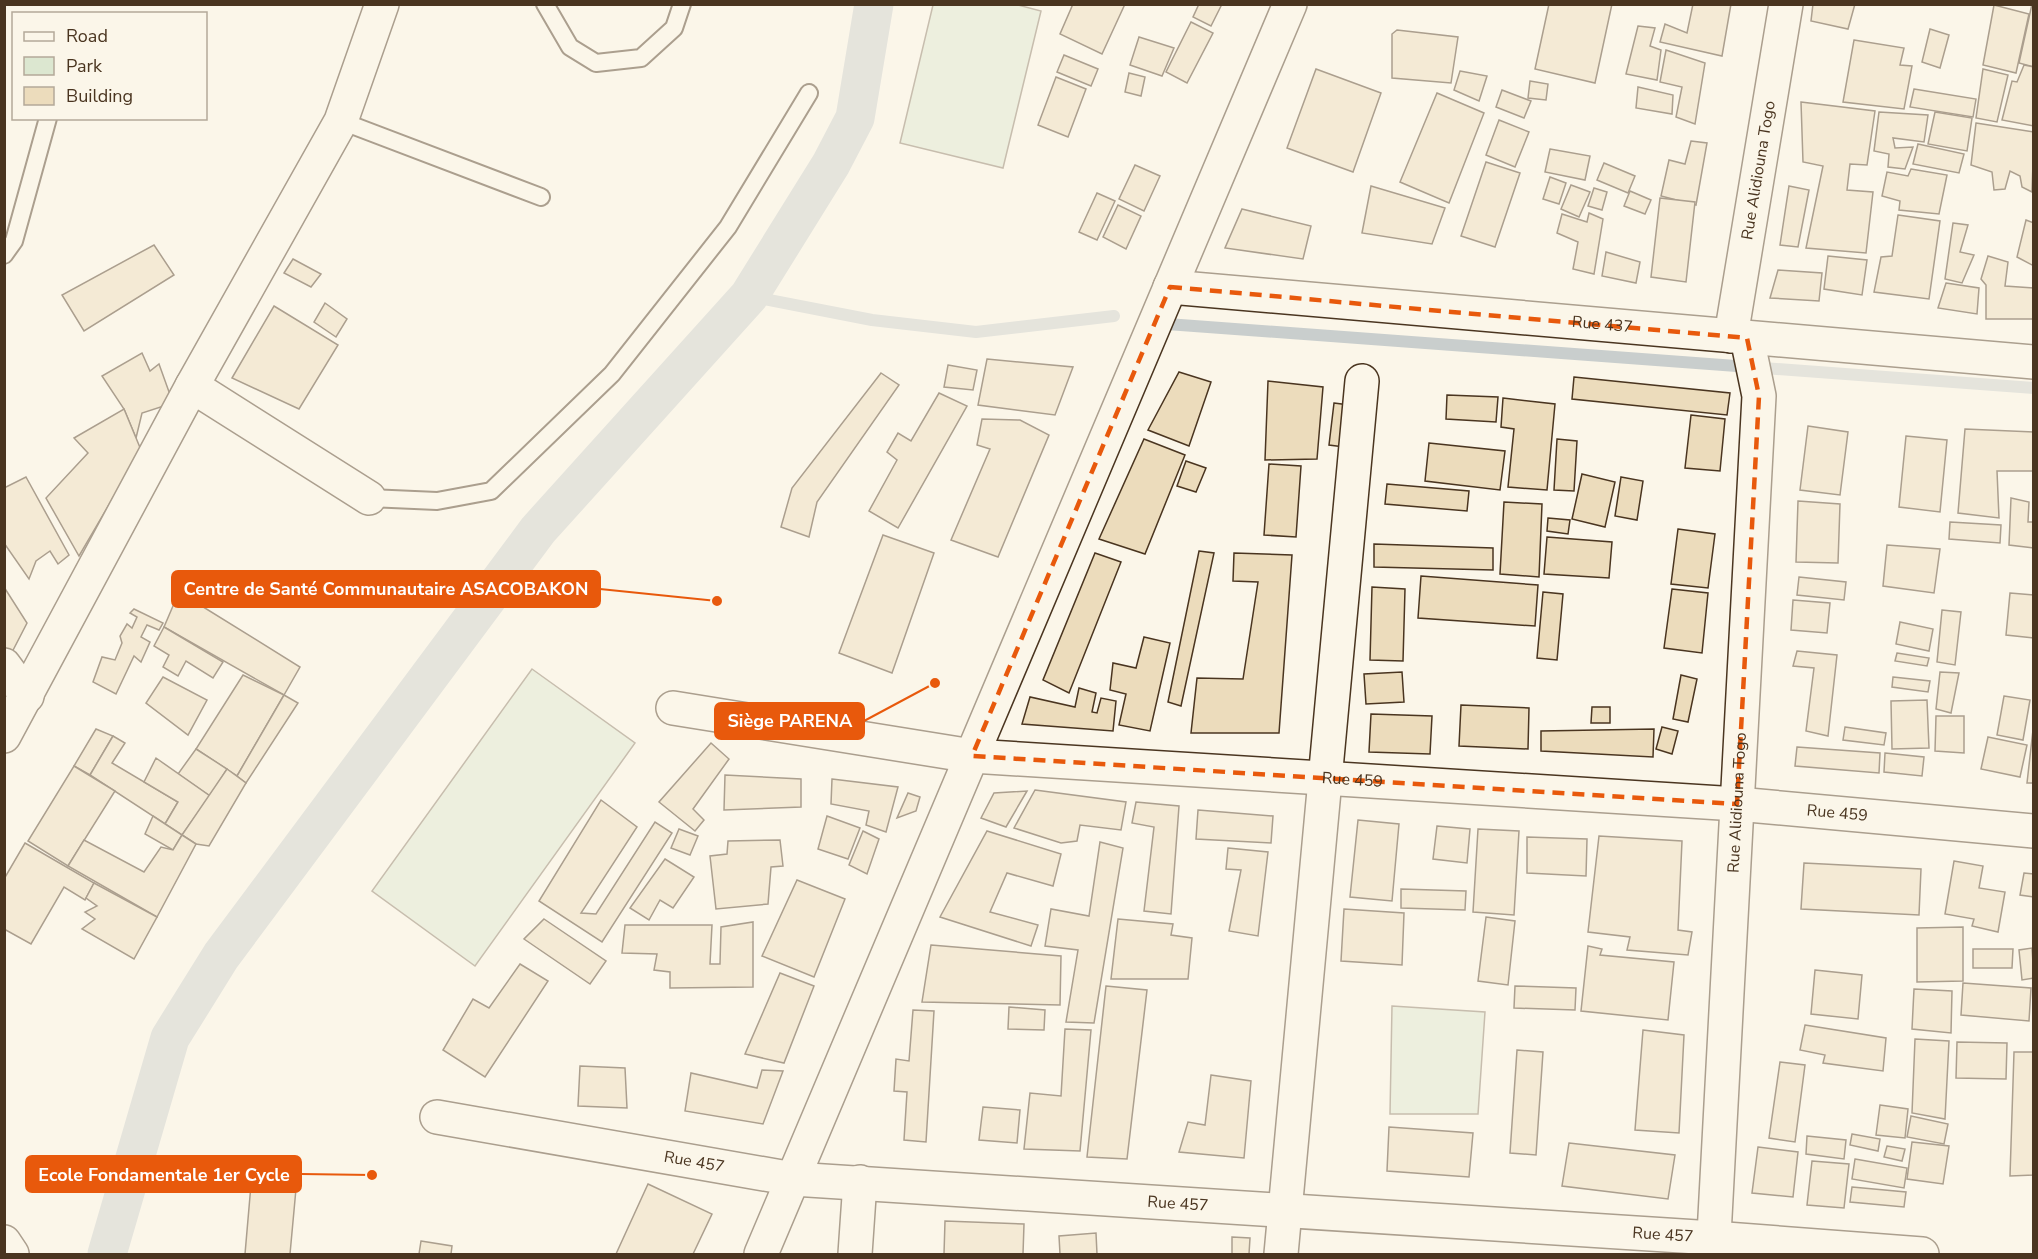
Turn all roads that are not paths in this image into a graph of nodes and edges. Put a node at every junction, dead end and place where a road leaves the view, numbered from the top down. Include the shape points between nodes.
1 (382, 4) edge
2 (545, 4) edge
3 (682, 4) edge
4 (1290, 4) edge
5 (1786, 4) edge
6 (809, 93) dead end
7 (47, 120) edge
8 (341, 121) junction
9 (541, 197) dead end
10 (4, 255) edge
11 (1170, 287) junction
12 (1742, 342) junction
13 (2034, 362) edge
14 (1362, 381) dead end
15 (192, 386) junction
16 (369, 498) joint
17 (4, 665) edge
18 (27, 696) junction
19 (673, 708) dead end
20 (4, 736) edge
21 (972, 756) junction
22 (1325, 779) junction
23 (1737, 804) junction
24 (2034, 831) edge
25 (436, 1117) dead end
26 (793, 1179) junction
27 (860, 1182) junction
28 (1285, 1210) junction
29 (4, 1242) edge
30 (1713, 1246) edge
31 (12, 1254) edge
32 (761, 1254) edge
33 (855, 1254) edge
34 (1281, 1254) edge
35 (1922, 1254) edge

1 - 8 street
2 - 3 lane via 570,47 596,63 640,58 674,28
4 - 11 street
5 - 12 street, Rue Alidiouna Togo
6 - 16 lane via 728,228 612,374 491,491 437,501
7 - 10 lane via 14,241
8 - 9 lane
8 - 15 street
11 - 12 street, Rue 437
11 - 21 street
12 - 13 street, Rue 437
12 - 23 street, Rue Alidiouna Togo via 1759,396
14 - 22 street
15 - 16 street
15 - 18 street
17 - 18 street
18 - 20 street
19 - 21 street, Rue 459
21 - 22 street, Rue 459
21 - 26 street
22 - 23 street, Rue 459
22 - 28 street
23 - 24 street, Rue 459
23 - 30 street, Rue Alidiouna Togo
25 - 26 street, Rue 457
26 - 27 street, Rue 457
26 - 32 street
27 - 28 street, Rue 457
27 - 33 street
28 - 30 street, Rue 457
28 - 34 street
29 - 31 street
30 - 35 street, Rue 457

